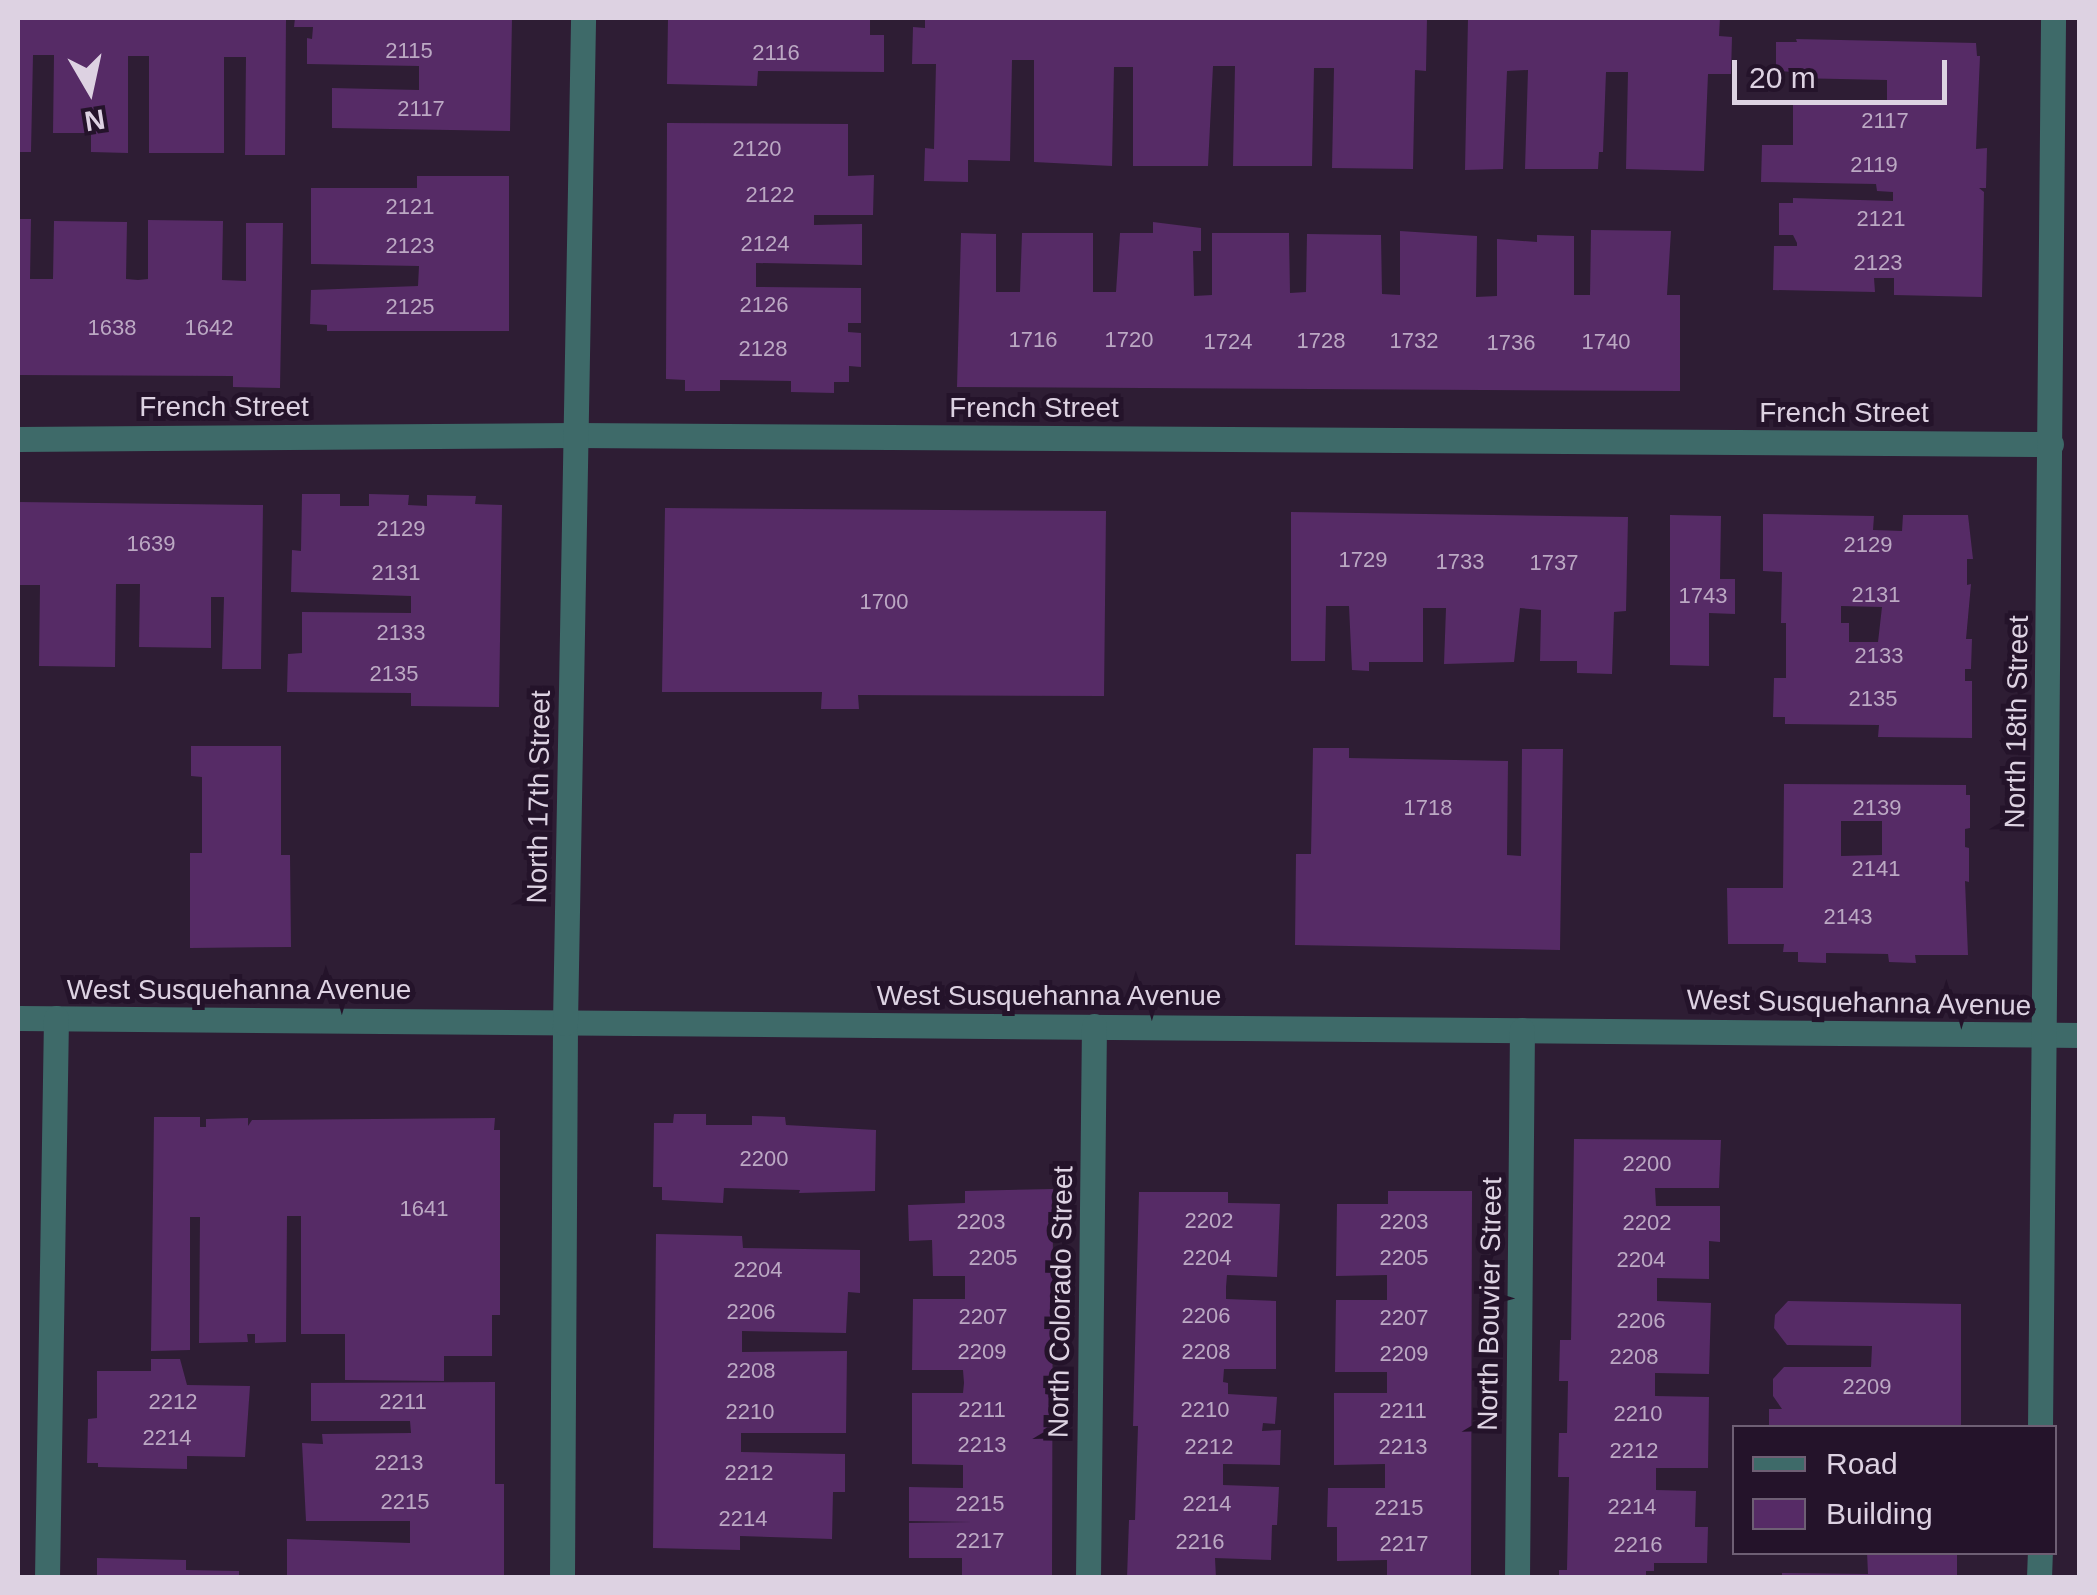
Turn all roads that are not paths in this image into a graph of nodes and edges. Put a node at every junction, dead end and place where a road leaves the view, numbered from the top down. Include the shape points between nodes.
1 (583, 18) edge
2 (2052, 18) edge
3 (576, 435) junction
4 (18, 439) edge
5 (2051, 444) junction
6 (18, 1018) edge
7 (56, 1018) junction
8 (565, 1023) junction
9 (1094, 1026) junction
10 (1522, 1030) junction
11 (2043, 1035) junction
12 (2080, 1036) edge
13 (2040, 1425) edge
14 (47, 1578) edge
15 (562, 1578) edge
16 (1088, 1578) edge
17 (1517, 1578) edge

1 - 3 street, North 17th Street
2 - 5 street, North 18th Street
3 - 4 street, French Street
3 - 5 street, French Street
3 - 8 street, North 17th Street
5 - 11 street, North 18th Street
6 - 7 street, West Susquehanna Avenue
7 - 8 street, West Susquehanna Avenue
7 - 14 street
8 - 9 street, West Susquehanna Avenue
8 - 15 street, North 17th Street
9 - 10 street, West Susquehanna Avenue
9 - 16 street, North Colorado Street
10 - 11 street, West Susquehanna Avenue
10 - 17 street, North Bouvier Street
11 - 12 street, West Susquehanna Avenue
11 - 13 street, North 18th Street

